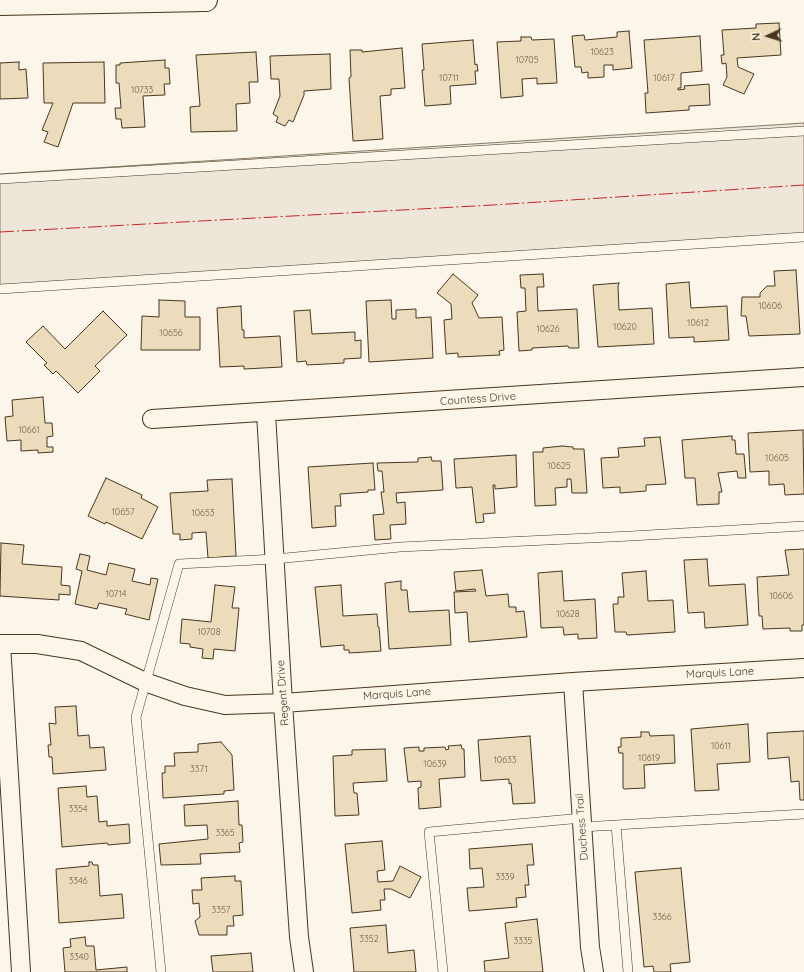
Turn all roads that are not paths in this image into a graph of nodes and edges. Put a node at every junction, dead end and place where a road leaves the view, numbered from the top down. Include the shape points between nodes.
1 (206, 0) edge
2 (91, 2) edge
3 (0, 4) edge
4 (804, 131) edge
5 (0, 179) edge
6 (804, 237) edge
7 (0, 289) edge
8 (804, 377) edge
9 (266, 413) junction
10 (152, 419) dead end
11 (804, 526) edge
12 (275, 560) junction
13 (0, 644) edge
14 (804, 668) edge
15 (145, 682) junction
16 (573, 682) junction
17 (283, 703) junction
18 (804, 814) edge
19 (582, 823) junction
20 (616, 825) junction
21 (21, 972) edge
22 (161, 972) edge
23 (304, 972) edge
24 (443, 972) edge
25 (594, 972) edge
26 (628, 972) edge

1 - 2 street
2 - 3 street
4 - 5 lane
6 - 7 lane
8 - 9 street, Countess Drive
9 - 10 street, Countess Drive
9 - 12 street, Regent Drive
11 - 12 lane via 400,547
12 - 15 lane via 179,564
12 - 17 street, Regent Drive
13 - 15 street, Marquis Lane via 37,644 81,651
13 - 21 street
14 - 16 street, Marquis Lane
15 - 17 street, Marquis Lane via 185,696 225,705
15 - 22 lane via 136,717
16 - 17 street, Marquis Lane
16 - 19 street, Duchess Trail
17 - 23 street, Regent Drive via 298,929
18 - 20 lane
19 - 20 lane
19 - 24 lane via 429,832
19 - 25 street, Duchess Trail
20 - 26 lane

